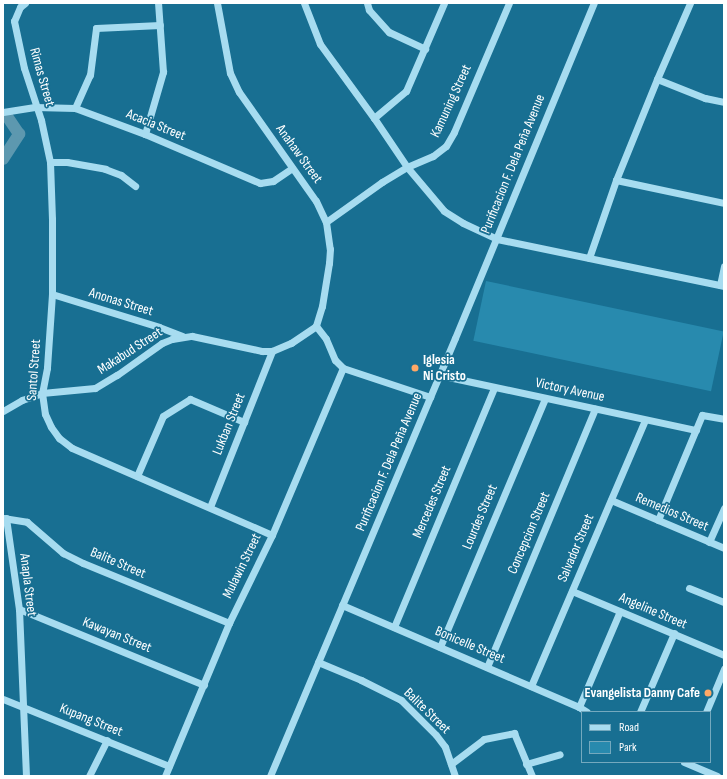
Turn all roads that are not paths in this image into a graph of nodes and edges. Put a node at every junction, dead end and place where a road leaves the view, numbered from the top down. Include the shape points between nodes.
1 (25, 3) edge
2 (158, 3) edge
3 (217, 3) edge
4 (304, 3) edge
5 (367, 3) edge
6 (444, 3) edge
7 (509, 3) edge
8 (594, 3) edge
9 (690, 3) edge
10 (160, 25) junction
11 (425, 49) junction
12 (656, 79) junction
13 (724, 102) edge
14 (36, 107) junction
15 (76, 108) junction
16 (3, 112) edge
17 (374, 118) junction
18 (145, 134) junction
19 (50, 162) junction
20 (407, 167) junction
21 (292, 168) junction
22 (616, 180) junction
23 (135, 186) dead end
24 (724, 203) edge
25 (326, 222) junction
26 (496, 239) junction
27 (589, 258) junction
28 (724, 266) edge
29 (722, 286) edge
30 (52, 294) junction
31 (316, 326) junction
32 (182, 336) junction
33 (272, 351) junction
34 (343, 368) junction
35 (439, 376) junction
36 (494, 388) junction
37 (42, 393) junction
38 (430, 397) junction
39 (545, 398) junction
40 (595, 409) junction
41 (3, 411) edge
42 (724, 419) edge
43 (645, 420) junction
44 (244, 422) junction
45 (696, 430) junction
46 (137, 476) junction
47 (610, 500) junction
48 (210, 507) junction
49 (724, 508) edge
50 (4, 518) edge
51 (658, 520) junction
52 (272, 535) junction
53 (709, 542) junction
54 (724, 548) edge
55 (689, 588) dead end
56 (572, 591) junction
57 (724, 602) edge
58 (342, 605) junction
59 (19, 610) junction
60 (620, 611) junction
61 (229, 623) junction
62 (394, 627) junction
63 (674, 633) junction
64 (440, 647) junction
65 (724, 654) edge
66 (318, 662) junction
67 (487, 667) junction
68 (724, 669) edge
69 (204, 685) junction
70 (531, 686) junction
71 (3, 699) edge
72 (579, 706) junction
73 (23, 707) junction
74 (586, 711) edge
75 (640, 711) edge
76 (706, 711) edge
77 (107, 740) junction
78 (560, 754) dead end
79 (686, 763) edge
80 (451, 764) junction
81 (526, 764) junction
82 (169, 766) junction
83 (26, 776) edge
84 (89, 776) edge
85 (165, 776) edge
86 (270, 776) edge
87 (455, 776) edge
88 (532, 776) edge
89 (717, 776) edge

1 - 14 street, Rimas Street via 20,7 14,21
2 - 10 street
3 - 21 street, Anahaw Street via 230,73 246,103
4 - 17 street via 320,44
5 - 11 street via 369,10 389,32
6 - 11 street
7 - 20 street, Kamuning Street via 451,139 433,156
8 - 26 street, Purificacion F. Dela Peña Avenue
9 - 12 street
10 - 15 street via 96,28 90,75
10 - 18 street via 163,72
11 - 17 street via 406,91
12 - 13 street via 705,98
12 - 22 street
14 - 15 street, Acacia Street
14 - 16 street, Acacia Street
14 - 19 street, Rimas Street
15 - 18 street, Acacia Street
17 - 20 street
18 - 21 street, Acacia Street via 260,183 273,181
19 - 23 street via 67,162 105,170 121,175
19 - 30 street, Santol Street
20 - 25 street, Kamuning Street
20 - 26 street via 444,211
21 - 25 street, Anahaw Street via 316,201
22 - 24 street
22 - 27 street
25 - 31 street, Anahaw Street via 330,249 329,263
26 - 27 street
26 - 35 street, Purificacion F. Dela Peña Avenue
27 - 29 street
28 - 29 street
30 - 32 street, Anonas Street
30 - 37 street, Santol Street via 47,368
31 - 33 street, Makabud Street via 291,343
31 - 34 street via 326,339 335,360
32 - 33 street, Makabud Street
32 - 37 street, Makabud Street via 162,344 95,388
33 - 44 street, Lukban Street
34 - 38 street
34 - 52 street, Mulawin Street
35 - 36 street, Victory Avenue
35 - 38 street, Purificacion F. Dela Peña Avenue
36 - 39 street, Victory Avenue
36 - 62 street, Mercedes Street
37 - 41 street, Makabud Street via 22,400
37 - 46 street, Santol Street via 45,414 59,438 72,448
38 - 58 street, Purificacion F. Dela Peña Avenue
39 - 40 street, Victory Avenue
39 - 64 street, Lourdes Street
40 - 43 street, Victory Avenue
40 - 67 street, Concepcion Street
42 - 45 street via 702,415
43 - 45 street, Victory Avenue
43 - 47 street, Salvador Street
44 - 46 street via 190,399 163,416
44 - 48 street, Lukban Street
45 - 51 street
46 - 48 street, Santol Street
47 - 51 street, Remedios Street
47 - 56 street, Salvador Street
48 - 52 street, Santol Street
49 - 53 street
50 - 59 street, Anapla Street
50 - 61 street, Balite Street via 27,522 63,553 77,560
51 - 53 street, Remedios Street
52 - 61 street, Mulawin Street
53 - 54 street, Remedios Street
55 - 57 street
56 - 60 street, Angeline Street
56 - 70 street, Salvador Street
58 - 62 street, Bonicelle Street
58 - 66 street, Purificacion F. Dela Peña Avenue
59 - 69 street, Kawayan Street
59 - 73 street, Anapla Street
60 - 63 street, Angeline Street
60 - 72 street
61 - 69 street, Mulawin Street
62 - 64 street, Bonicelle Street
63 - 65 street, Angeline Street
63 - 75 street
64 - 67 street, Bonicelle Street
66 - 80 street, Balite Street via 401,700 436,735 445,747
66 - 86 street, Purificacion F. Dela Peña Avenue
67 - 70 street, Bonicelle Street
68 - 76 street
69 - 82 street, Mulawin Street
70 - 72 street, Bonicelle Street
71 - 73 street, Kupang Street
72 - 74 street, Bonicelle Street
73 - 77 street, Kupang Street
73 - 83 street, Anapla Street
77 - 82 street, Kupang Street
77 - 84 street
78 - 81 street
79 - 89 street
80 - 81 street via 484,740 514,733
80 - 87 street, Balite Street
81 - 88 street
82 - 85 street, Mulawin Street

